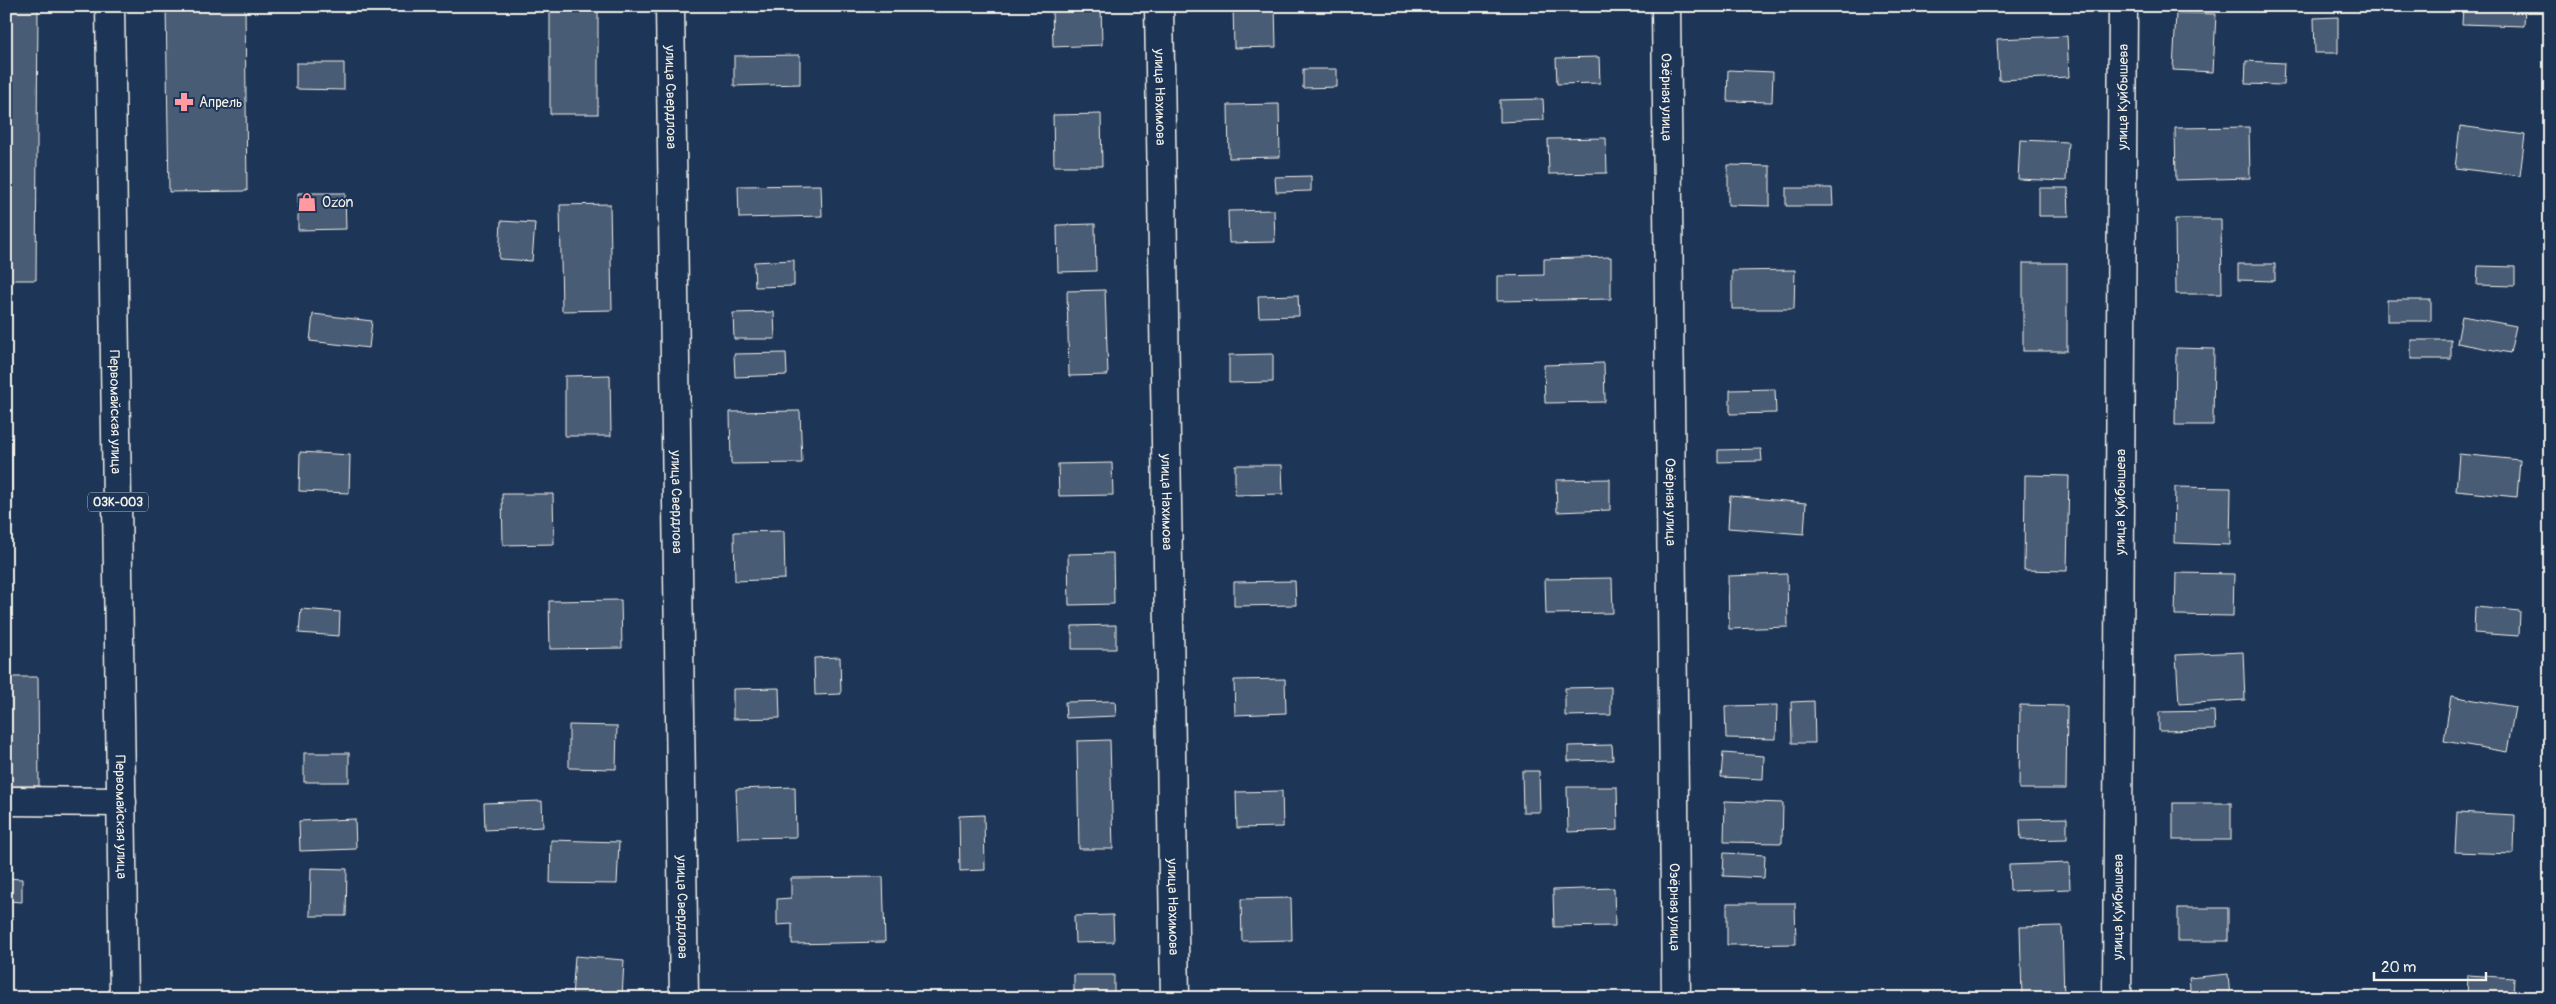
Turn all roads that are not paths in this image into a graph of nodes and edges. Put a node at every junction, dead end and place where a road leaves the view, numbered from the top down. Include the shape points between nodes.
1 (110, 6) edge
2 (670, 6) edge
3 (1159, 6) edge
4 (1666, 6) edge
5 (2123, 6) edge
6 (6, 801) edge
7 (122, 802) junction
8 (124, 998) edge
9 (684, 998) edge
10 (1175, 998) edge
11 (1676, 998) edge
12 (2117, 998) edge

1 - 7 street, Первомайская улица / 03К-003
2 - 9 street, улица Свердлова
3 - 10 street, улица Нахимова
4 - 11 street, Озёрная улица
5 - 12 street, улица Куйбышева
6 - 7 street
7 - 8 street, Первомайская улица / 03К-003

